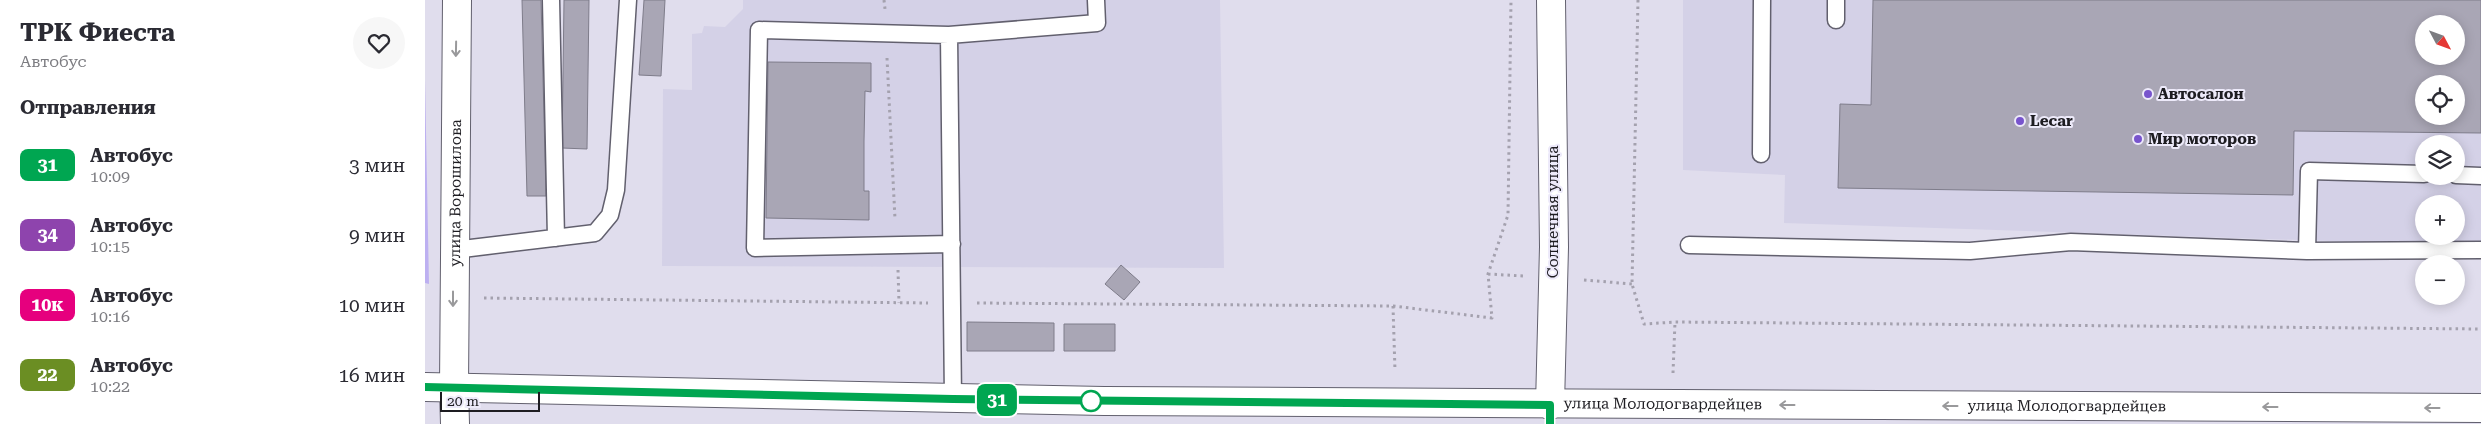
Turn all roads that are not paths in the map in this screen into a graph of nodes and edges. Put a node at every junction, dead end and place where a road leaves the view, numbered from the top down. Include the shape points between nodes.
1 (457, 0) edge
2 (551, 0) edge
3 (628, 0) edge
4 (1096, 0) edge
5 (1551, 0) edge
6 (1762, 0) edge
7 (1836, 0) edge
8 (1835, 20) dead end
9 (949, 34) junction
10 (1761, 154) dead end
11 (2415, 174) edge
12 (2465, 175) edge
13 (2481, 176) edge
14 (556, 238) junction
15 (952, 244) junction
16 (1689, 245) dead end
17 (454, 250) junction
18 (2307, 250) junction
19 (2481, 250) edge
20 (425, 387) edge
21 (454, 387) junction
22 (953, 399) junction
23 (2481, 408) edge
24 (1550, 414) edge
25 (455, 424) edge

1 -> 17 main road, улица Ворошилова
2 - 14 lane
3 - 14 lane via 616,190 610,215 595,233
4 - 9 lane via 1097,23
5 - 24 main road, Солнечная улица via 1554,247
6 - 10 lane
7 - 8 lane
9 - 15 lane
9 - 15 lane via 759,30 755,248
11 - 18 lane via 2309,171
12 - 13 lane
14 - 17 lane
15 - 22 lane
16 - 18 lane via 1970,251 2071,242
17 -> 21 main road, улица Ворошилова
18 - 19 lane
20 - 21 main road, улица Молодогвардейцев
21 - 22 main road, улица Молодогвардейцев
21 - 25 main road, улица Ворошилова
22 - 24 main road, улица Молодогвардейцев via 1397,404
23 -> 24 main road, улица Молодогвардейцев

